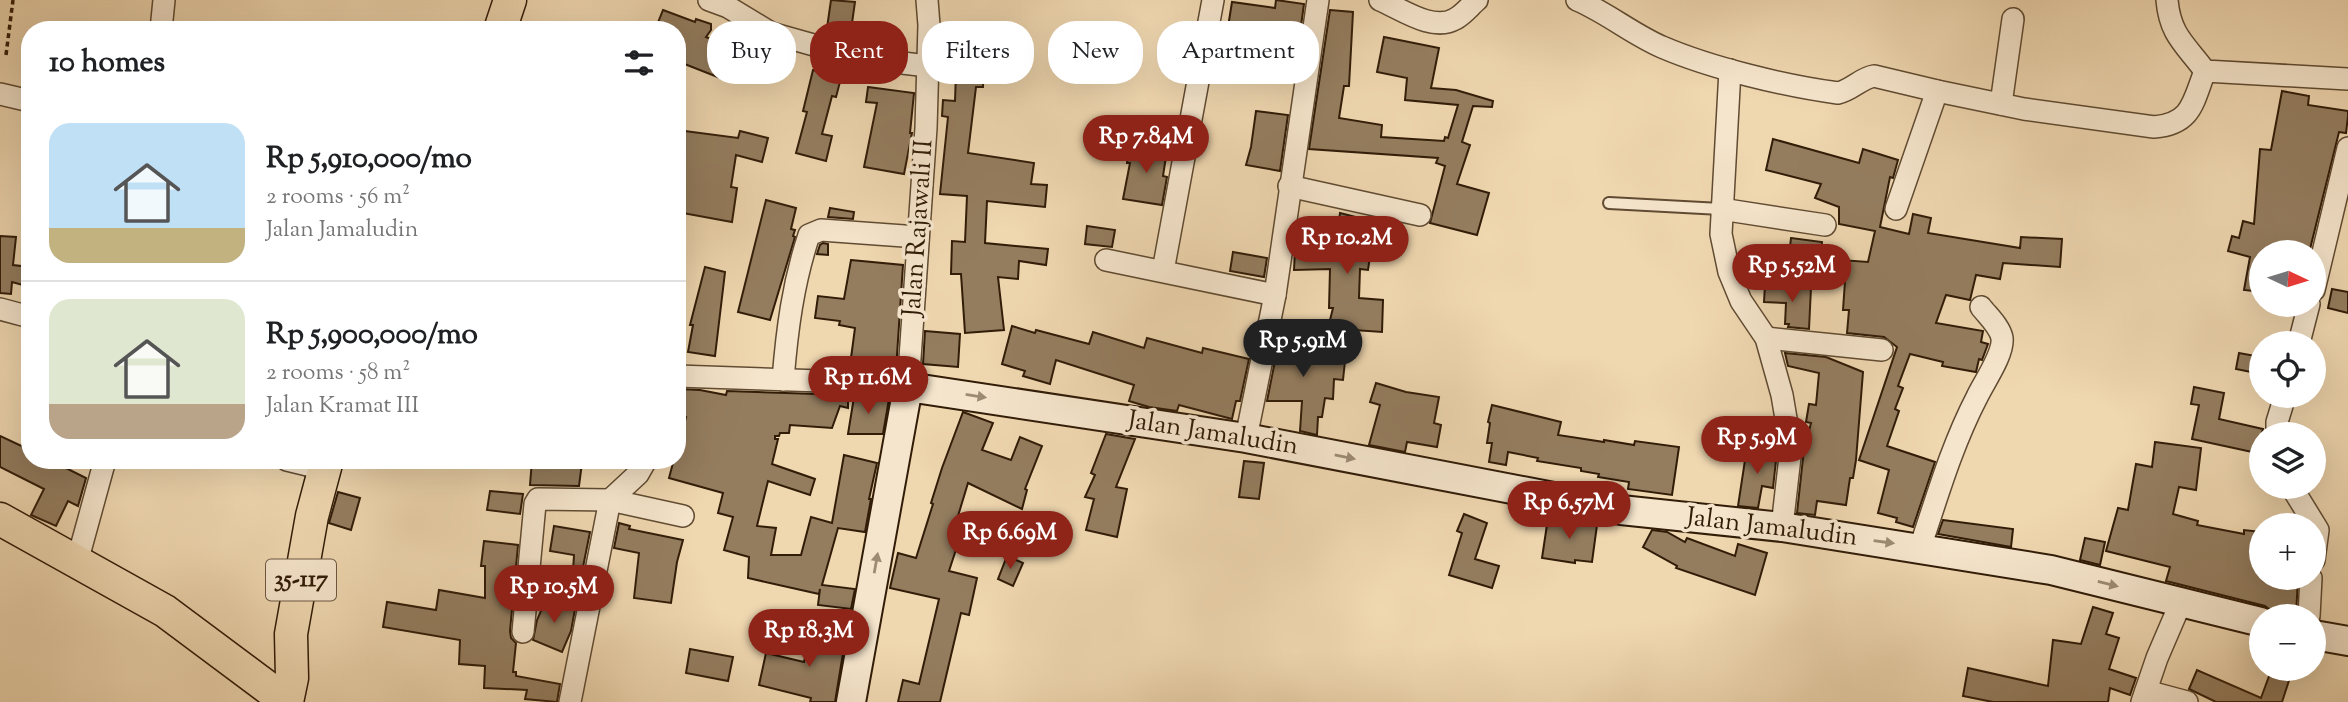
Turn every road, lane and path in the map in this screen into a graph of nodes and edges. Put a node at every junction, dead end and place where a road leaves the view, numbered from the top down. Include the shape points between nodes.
1 (13, 0) edge
2 (164, 0) edge
3 (510, 0) edge
4 (709, 0) edge
5 (926, 0) edge
6 (1213, 0) edge
7 (1318, 0) edge
8 (1380, 0) edge
9 (1477, 0) edge
10 (1577, 0) edge
11 (2167, 0) edge
12 (2014, 19) dead end
13 (162, 21) edge
14 (503, 21) edge
15 (929, 21) edge
16 (6, 55) dead end
17 (922, 65) edge
18 (1730, 69) junction
19 (2205, 71) junction
20 (2348, 79) edge
21 (927, 84) edge
22 (1937, 91) junction
23 (0, 94) edge
24 (21, 99) edge
25 (2001, 104) junction
26 (2348, 148) edge
27 (1289, 186) junction
28 (1609, 203) dead end
29 (1721, 209) junction
30 (1896, 209) dead end
31 (2341, 213) edge
32 (1420, 215) dead end
33 (1825, 225) dead end
34 (918, 237) junction
35 (2326, 256) edge
36 (1106, 260) dead end
37 (1163, 271) junction
38 (1275, 295) junction
39 (1981, 307) dead end
40 (0, 309) edge
41 (21, 315) edge
42 (1766, 338) junction
43 (1882, 350) dead end
44 (686, 376) edge
45 (783, 380) junction
46 (908, 387) junction
47 (1246, 438) junction
48 (103, 469) edge
49 (325, 469) edge
50 (641, 469) edge
51 (610, 500) junction
52 (683, 516) dead end
53 (0, 519) edge
54 (1782, 527) junction
55 (1920, 548) junction
56 (77, 562) junction
57 (2181, 602) junction
58 (2249, 619) edge
59 (523, 632) dead end
60 (2326, 637) edge
61 (2348, 641) edge
62 (2144, 697) edge
63 (287, 702) edge
64 (570, 702) edge
65 (851, 702) edge
66 (2187, 702) edge

1 - 16 path
2 - 13 street
3 - 14 main road
4 - 17 street via 771,33 860,58
5 - 15 street, Jalan Rajawali II
6 - 37 street
7 - 27 street
8 - 9 street via 1441,24 1455,20
10 - 18 street via 1661,46
11 - 19 street via 2176,36
12 - 25 street
18 - 22 street via 1838,93 1874,76
18 - 29 street
19 - 20 street
19 - 25 street via 2186,117 2171,126
21 - 34 street, Jalan Rajawali II
22 - 25 street
22 - 30 street
23 - 24 street
26 - 31 street
27 - 32 street
27 - 38 street
28 - 29 lane
29 - 33 street
29 - 42 street via 1729,272 1741,301
31 - 35 street
34 - 45 street via 821,230 808,235 789,313
34 - 46 street, Jalan Rajawali II
36 - 37 street
37 - 38 street
38 - 47 street
39 - 55 street via 2002,337 2001,350 1950,458
40 - 41 street
42 - 43 street
42 - 54 street via 1791,448
44 - 45 street
45 - 46 street
46 -> 47 street, Jalan Jamaludin
65 -> 46 street, Jalan Rajawali II
47 -> 54 street, Jalan Jamaludin via 1621,510
48 - 56 street
49 - 63 main road, 35-117 via 291,634 292,678
50 - 51 street
51 - 52 street
51 - 59 street via 543,498 535,504
51 - 64 street
53 - 56 main road
54 -> 55 street, Jalan Jamaludin
55 -> 57 street, Jalan Jamaludin via 2051,570
56 - 63 main road via 165,611
57 - 58 street, Jalan Jamaludin
57 - 62 street
60 - 61 street
62 - 66 street

